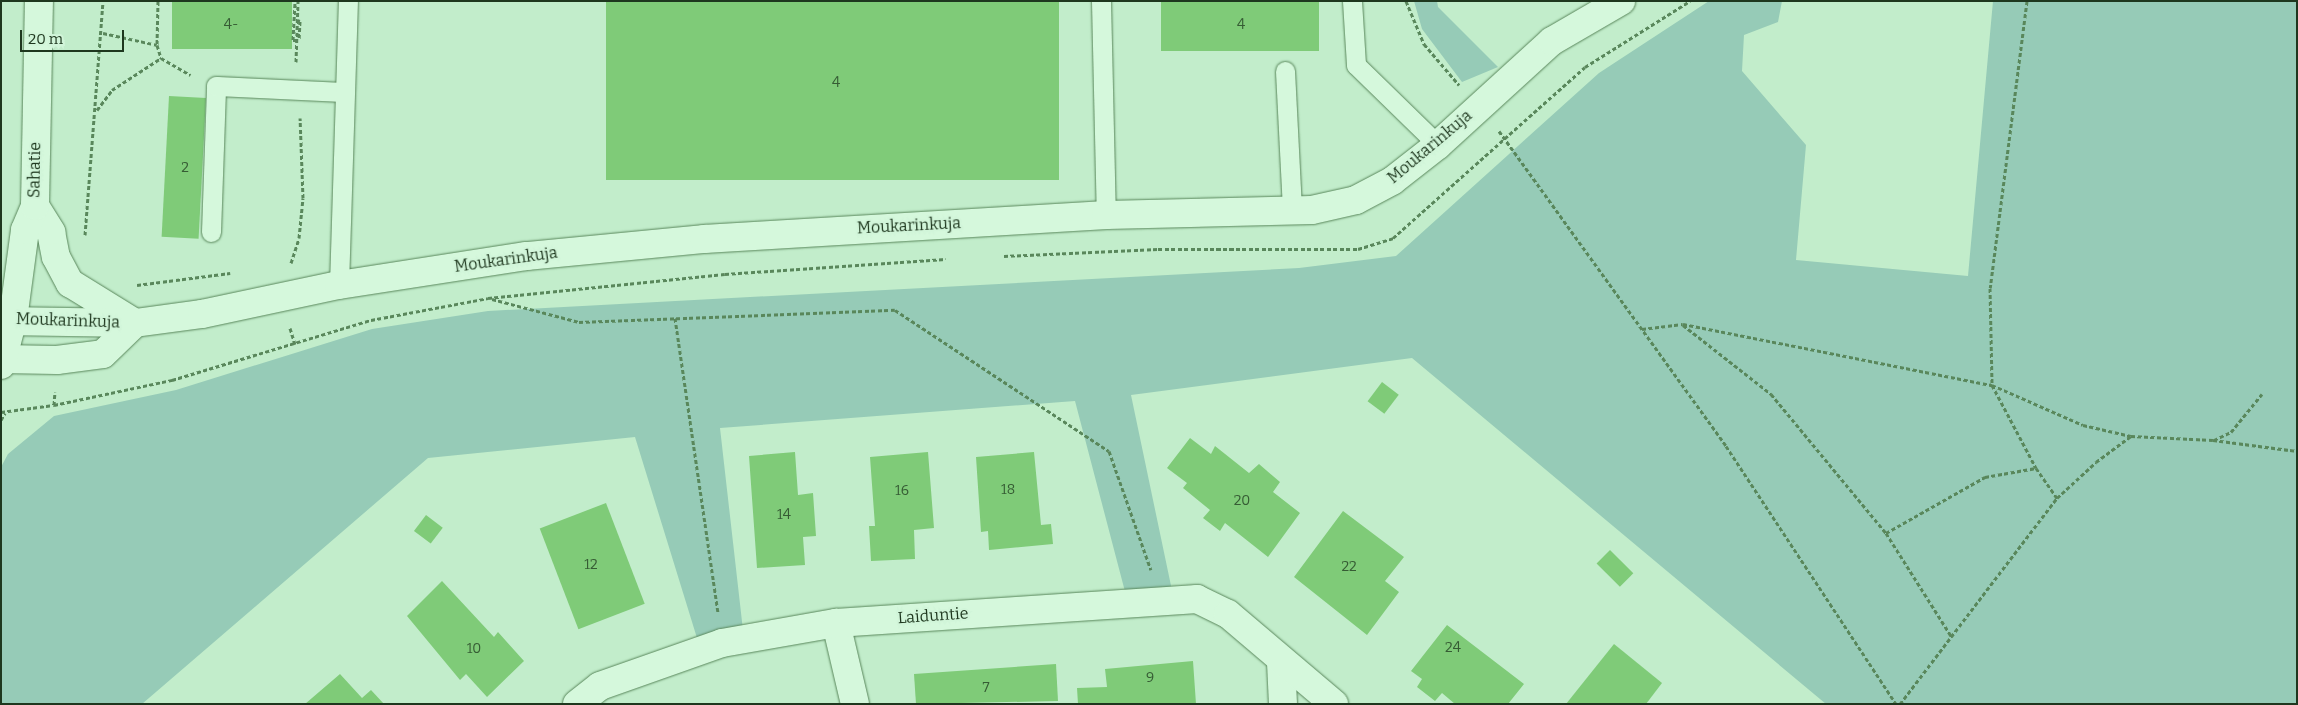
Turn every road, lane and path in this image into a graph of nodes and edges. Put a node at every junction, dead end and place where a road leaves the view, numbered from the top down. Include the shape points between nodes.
1 (39, 1) edge
2 (104, 1) edge
3 (158, 1) edge
4 (296, 1) edge
5 (348, 1) edge
6 (1101, 1) edge
7 (1352, 1) edge
8 (1406, 1) edge
9 (1621, 1) edge
10 (2028, 1) edge
11 (297, 20) junction
12 (103, 33) junction
13 (157, 45) junction
14 (161, 58) junction
15 (1285, 71) dead end
16 (216, 86) junction
17 (299, 90) junction
18 (344, 92) junction
19 (1478, 107) junction
20 (96, 110) junction
21 (1438, 145) junction
22 (35, 206) junction
23 (1292, 210) junction
24 (1106, 215) junction
25 (211, 232) dead end
26 (290, 266) dead end
27 (70, 283) junction
28 (338, 285) junction
29 (488, 298) dead end
30 (675, 318) junction
31 (7, 320) edge
32 (135, 323) junction
33 (1683, 324) junction
34 (1642, 330) junction
35 (57, 360) junction
36 (2, 362) edge
37 (1992, 385) junction
38 (2262, 394) dead end
39 (54, 405) dead end
40 (1, 412) edge
41 (1, 420) edge
42 (2130, 436) junction
43 (2213, 440) junction
44 (2297, 451) edge
45 (2036, 468) junction
46 (2057, 498) junction
47 (1886, 533) junction
48 (1162, 601) junction
49 (836, 622) junction
50 (1951, 636) junction
51 (722, 643) junction
52 (1282, 662) junction
53 (577, 704) edge
54 (855, 704) edge
55 (1283, 704) edge
56 (1334, 704) edge
57 (1896, 704) edge
58 (1900, 704) edge

1 - 22 street, Sahatie
2 - 12 path
3 - 13 path
4 - 11 path
4 - 11 path via 293,40 299,40 300,20
5 - 18 lane
6 - 24 lane
7 - 21 lane via 1356,65
8 - 19 path via 1424,44
9 - 19 street, Moukarinkuja via 1552,41
10 - 37 path via 1990,288
11 - 17 path
12 - 13 path
12 - 20 path
13 - 14 path
14 - 16 path
14 - 20 path via 112,90
15 - 23 lane
16 - 17 lane
16 - 25 lane
17 - 18 lane
17 - 26 path via 303,198 298,238
18 - 28 lane
19 - 21 street, Moukarinkuja
19 - 34 path via 1505,138
20 - 27 path via 86,232
21 - 23 street, Moukarinkuja via 1392,181 1356,200 1312,210
22 - 27 street via 51,232 56,257
22 - 31 street, Sahatie via 25,230
23 - 24 street, Moukarinkuja
24 - 28 street, Moukarinkuja via 704,239 527,256
27 - 32 street, Moukarinkuja
28 - 32 street, Moukarinkuja via 202,314
29 - 30 path via 579,322
30 - 48 path via 895,310 1109,451
30 - 51 path
31 - 32 street, Moukarinkuja
31 - 36 street, Sahatie
32 - 35 street, Moukarinkuja via 103,354
33 - 34 path
33 - 37 path
33 - 47 path via 1771,394
34 - 57 path via 1726,446
35 - 36 street, Moukarinkuja
35 - 39 path
37 - 42 path via 2083,425
37 - 45 path
38 - 43 path via 2231,432
40 - 41 path via 6,413
42 - 43 path
42 - 46 path
43 - 44 path
45 - 46 path
45 - 47 path via 1986,477
46 - 50 path
47 - 50 path
48 - 49 street, Laiduntie
48 - 52 street, Laiduntie via 1197,599 1228,614
49 - 51 street, Laiduntie
49 - 54 street
50 - 58 path
51 - 53 street, Laiduntie via 600,686
52 - 55 street
52 - 56 street, Laiduntie

